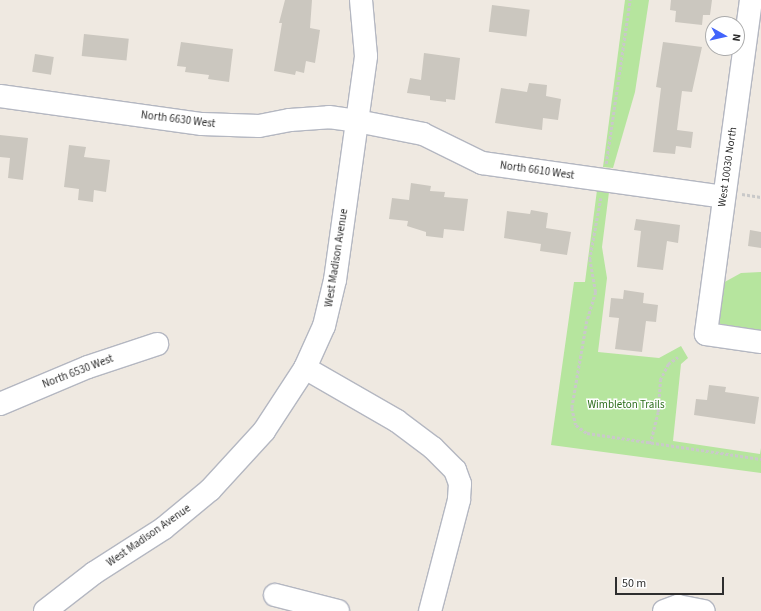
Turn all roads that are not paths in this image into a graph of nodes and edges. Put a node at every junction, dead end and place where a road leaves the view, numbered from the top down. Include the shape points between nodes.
1 (361, 0) edge
2 (751, 0) edge
3 (0, 96) edge
4 (357, 121) junction
5 (731, 195) junction
6 (761, 342) edge
7 (157, 344) dead end
8 (305, 368) junction
9 (0, 404) edge
10 (275, 595) dead end
11 (45, 611) edge
12 (338, 611) edge
13 (430, 611) edge
14 (664, 611) edge
15 (704, 611) edge

1 - 4 street, West Madison Avenue via 366,56
2 - 5 street, West 10030 North
3 - 4 street, North 6630 West via 202,124 259,126 329,117
4 - 5 street, North 6610 West via 423,134 482,163
4 - 8 street, West Madison Avenue via 332,295 321,333
5 - 6 street, West 10030 North via 706,334
7 - 9 street, North 6530 West via 88,367
8 - 11 street, West Madison Avenue via 264,431 210,490 164,528 94,573
8 - 13 street via 397,421 433,448 455,470 460,484 459,500
10 - 12 street
14 - 15 street via 678,606

